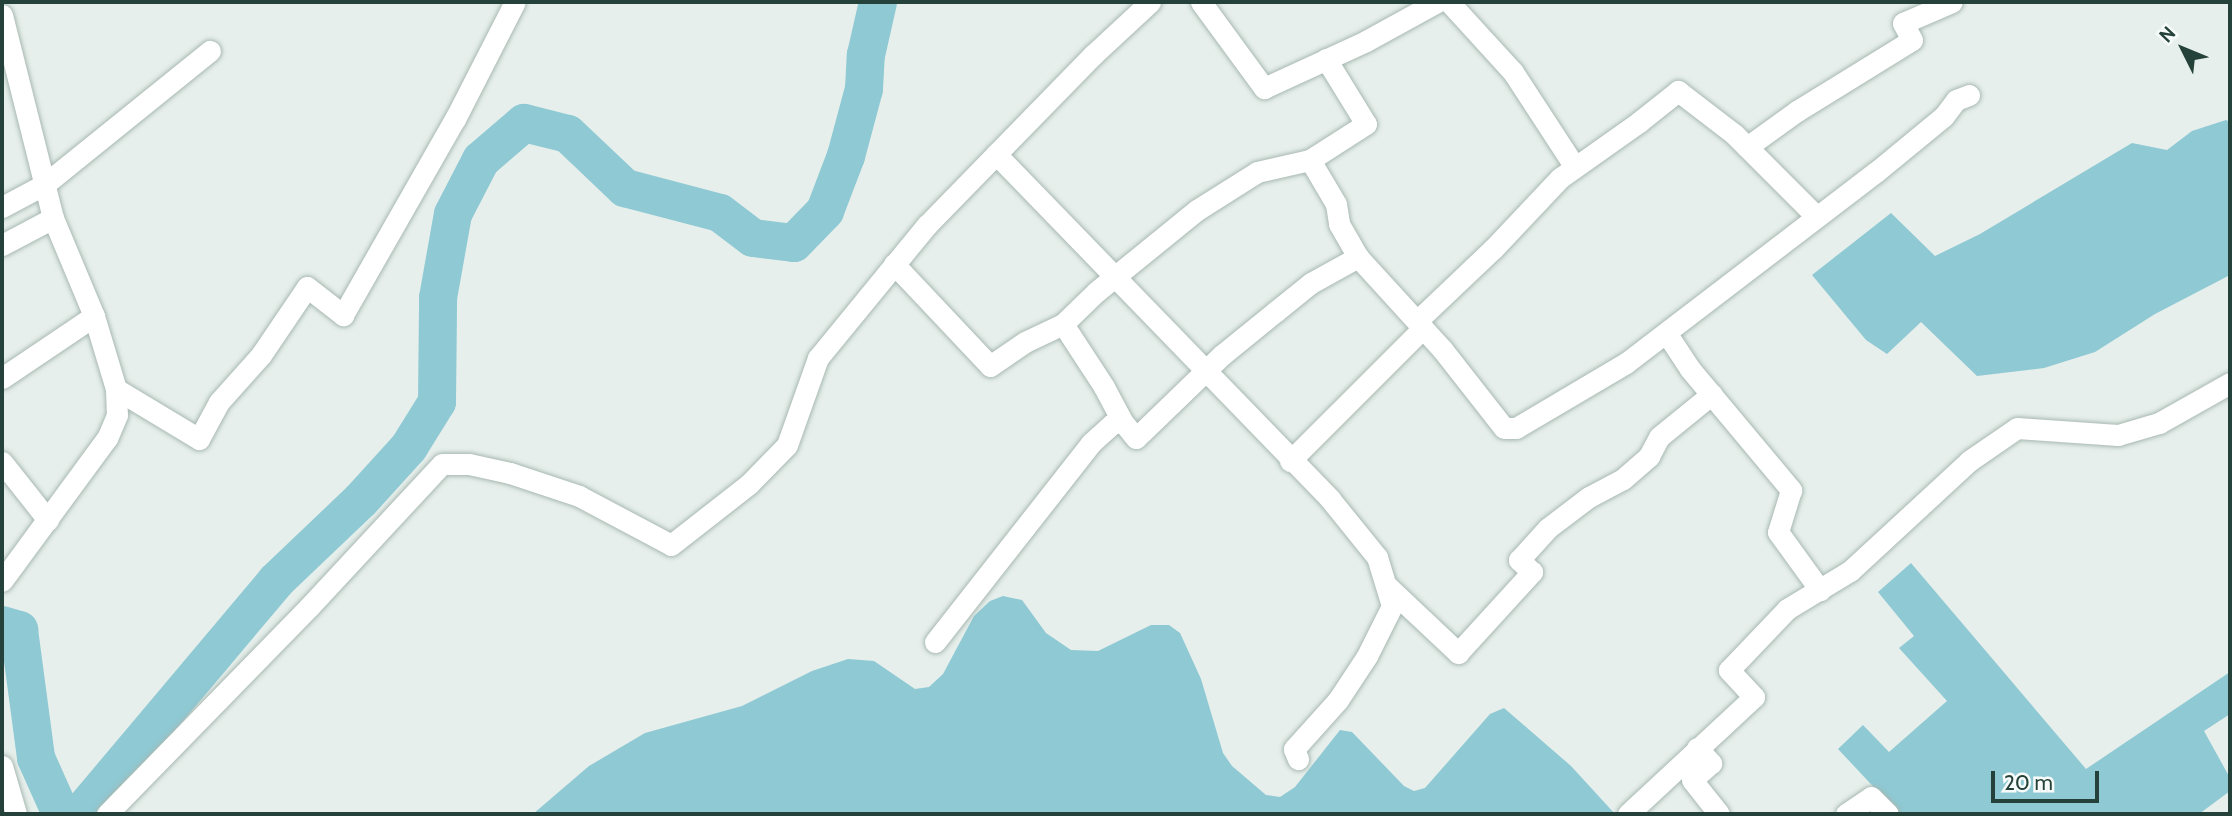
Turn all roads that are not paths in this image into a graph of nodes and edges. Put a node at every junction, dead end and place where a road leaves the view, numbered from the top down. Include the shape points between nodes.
1 (515, 2) edge
2 (1150, 2) edge
3 (1201, 2) edge
4 (1437, 2) edge
5 (1448, 2) edge
6 (1952, 2) edge
7 (2, 15) edge
8 (210, 51) dead end
9 (1326, 59) junction
10 (1969, 95) dead end
11 (1747, 147) junction
12 (996, 154) junction
13 (1310, 160) junction
14 (1575, 167) junction
15 (45, 184) junction
16 (2, 207) edge
17 (1816, 217) junction
18 (54, 218) junction
19 (2, 245) edge
20 (1358, 257) junction
21 (894, 264) junction
22 (1114, 277) junction
23 (94, 316) junction
24 (1063, 324) junction
25 (1420, 325) junction
26 (1667, 334) junction
27 (1206, 371) junction
28 (2, 378) edge
29 (2230, 383) edge
30 (116, 389) junction
31 (1713, 394) junction
32 (1122, 421) junction
33 (1290, 460) junction
34 (2, 462) edge
35 (48, 520) junction
36 (2, 581) edge
37 (1387, 586) junction
38 (1820, 590) junction
39 (935, 642) dead end
40 (1697, 748) junction
41 (1298, 759) dead end
42 (2, 766) edge
43 (16, 814) edge
44 (107, 814) edge
45 (1628, 814) edge
46 (1720, 814) edge
47 (1846, 814) edge
48 (1888, 814) edge

1 - 30 street via 343,315 307,288 261,355 219,402 199,439
2 - 12 street
3 - 9 street via 1265,88
4 - 9 street
5 - 14 street via 1513,72
6 - 11 street via 1903,23 1912,40
7 - 15 street
8 - 15 street
9 - 13 street via 1366,124
10 - 17 street via 1956,100 1944,116
11 - 14 street via 1678,91
11 - 17 street
12 - 21 street
12 - 22 street
13 - 20 street via 1336,204 1339,224
13 - 22 street via 1257,172 1197,210
14 - 25 street
15 - 16 street
15 - 18 street
17 - 26 street
18 - 19 street
18 - 23 street
20 - 25 street
20 - 27 street via 1311,283
21 - 24 street via 990,366 1024,342
21 - 44 street via 818,358 787,445 749,484 671,545 579,496 510,473 469,464 442,464
22 - 24 street
22 - 27 street
23 - 28 street
23 - 30 street
24 - 32 street
25 - 26 street via 1504,428 1516,428
25 - 33 street
26 - 31 street
27 - 32 street via 1136,438
27 - 33 street
29 - 38 street via 2159,423 2118,435 2017,428 1969,461 1850,572
30 - 35 street via 117,415 107,438
31 - 37 street via 1659,437 1649,456 1623,479 1589,497 1548,528 1519,560 1532,572 1458,653
31 - 38 street via 1791,490 1778,531
32 - 39 street via 1091,443
33 - 37 street via 1330,499 1377,557
34 - 35 street
35 - 36 street
37 - 41 street via 1392,606 1367,656 1338,700 1294,749
38 - 40 street via 1787,609 1730,670 1754,697
40 - 45 street
40 - 46 street via 1711,763 1692,780
42 - 43 street
47 - 48 street via 1871,797

